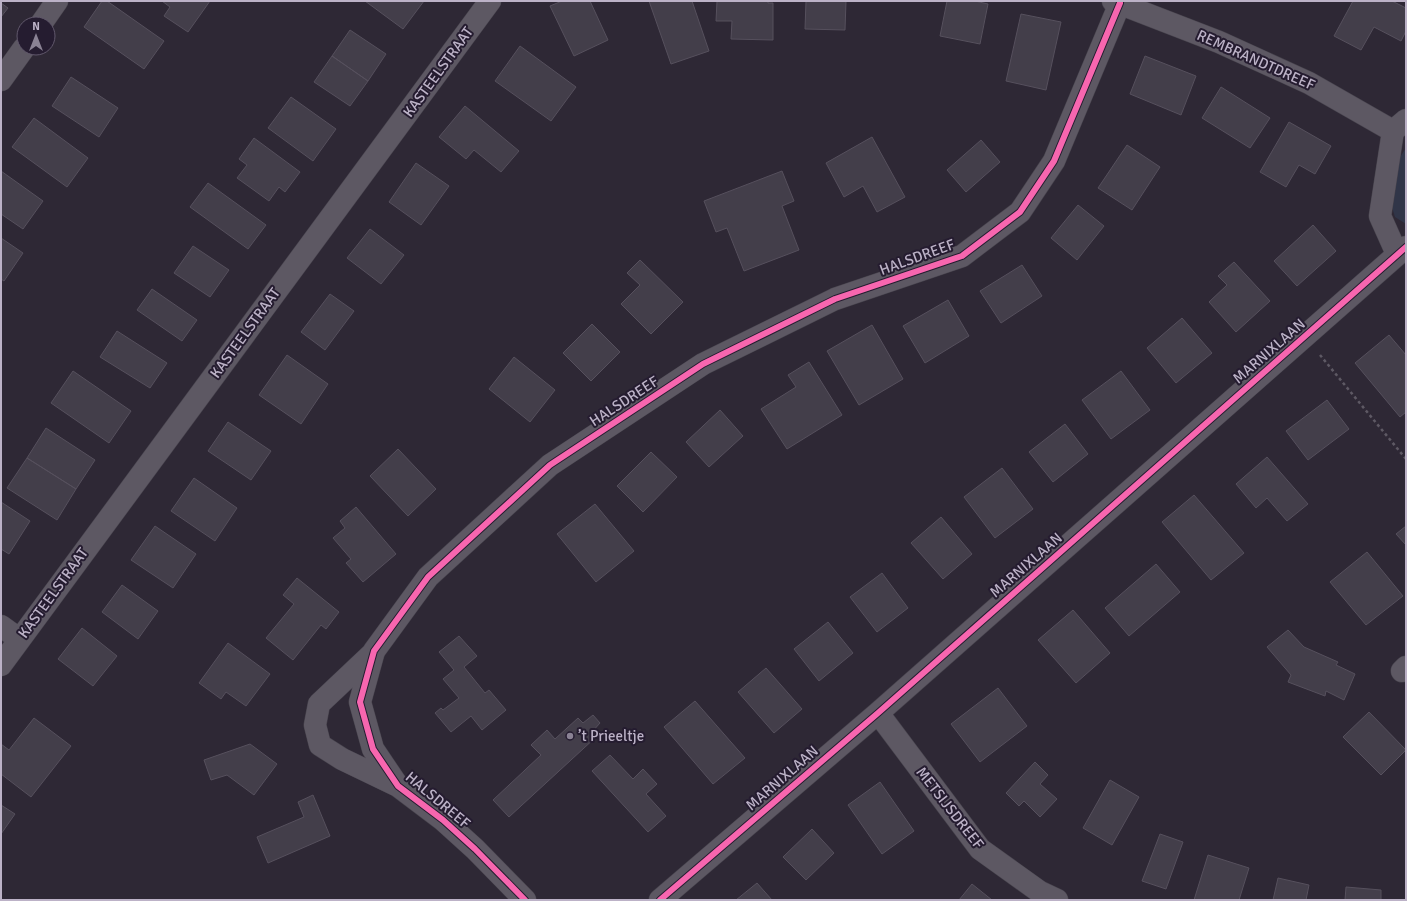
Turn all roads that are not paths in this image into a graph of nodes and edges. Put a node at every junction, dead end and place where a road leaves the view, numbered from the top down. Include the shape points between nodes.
1 (57, 1) edge
2 (490, 1) edge
3 (1116, 2) edge
4 (47, 16) edge
5 (18, 56) edge
6 (1, 80) edge
7 (1400, 125) edge
8 (1402, 251) edge
9 (1, 626) edge
10 (20, 639) junction
11 (374, 651) junction
12 (1, 665) edge
13 (878, 713) junction
14 (398, 786) junction
15 (525, 900) edge
16 (660, 900) edge
17 (1057, 900) edge

1 - 4 street
2 - 10 street, KASTEELSTRAAT
3 - 7 street, REMBRANDTDREEF via 1219,42
3 - 11 street, HALSDREEF via 1054,161 1020,212 962,256 835,299 703,364 550,465 428,577
5 - 6 street
7 - 8 street, MARNIXLAAN via 1380,216
8 - 13 street, MARNIXLAAN
9 - 10 street
10 - 12 street, KASTEELSTRAAT
11 - 14 street, HALSDREEF via 360,702 373,749
11 - 14 street, HALSDREEF via 319,704 315,724 320,745 342,759
13 - 16 street, MARNIXLAAN
13 - 17 street, METSIJSDREEF via 980,849 1040,892
14 - 15 street, HALSDREEF via 443,820

